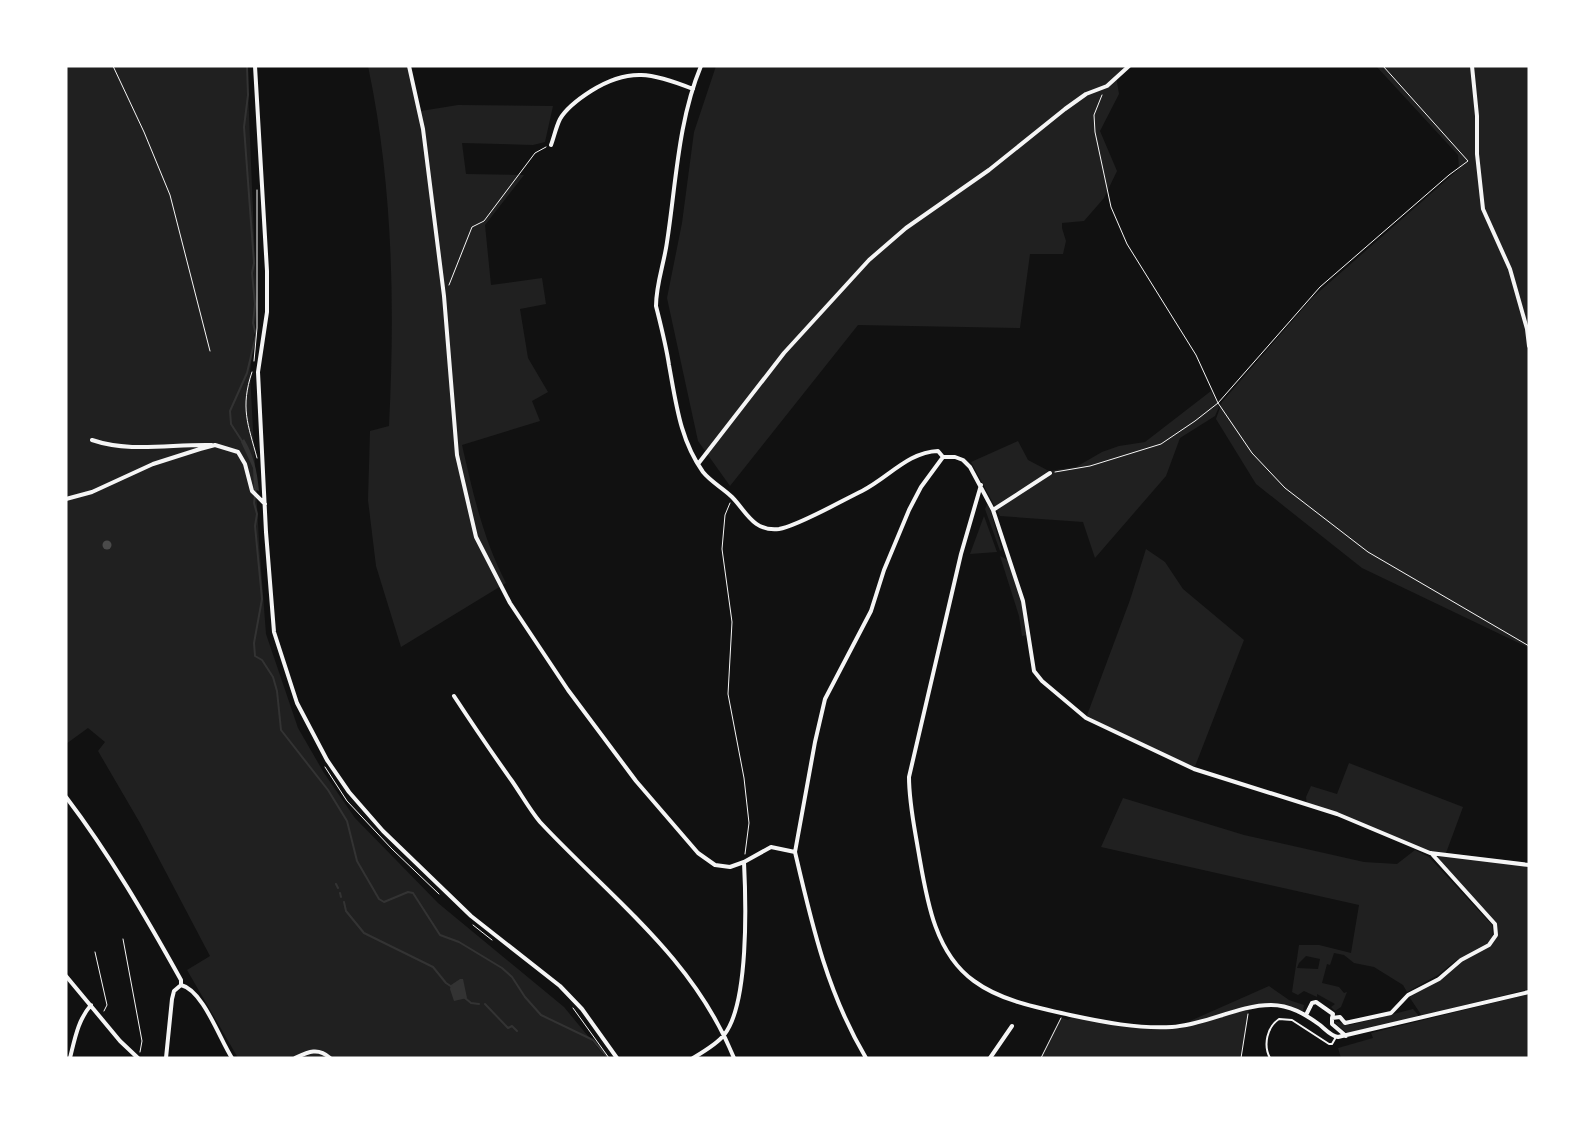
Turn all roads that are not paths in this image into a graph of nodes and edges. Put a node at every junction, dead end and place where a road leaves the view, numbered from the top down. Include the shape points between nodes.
1 (255, 66) edge
2 (409, 66) edge
3 (701, 66) edge
4 (1129, 66) edge
5 (1472, 66) edge
6 (693, 89) junction
7 (551, 144) road end
8 (1529, 346) edge
9 (92, 440) dead end
10 (215, 445) junction
11 (943, 457) junction
12 (698, 464) junction
13 (1050, 473) road end
14 (981, 485) junction
15 (66, 499) edge
16 (265, 505) junction
17 (994, 510) junction
18 (454, 696) dead end
19 (66, 797) edge
20 (794, 851) junction
21 (1430, 853) junction
22 (744, 862) junction
23 (1529, 866) edge
24 (66, 976) edge
25 (181, 985) junction
26 (1529, 992) edge
27 (91, 1005) junction
28 (1306, 1014) junction
29 (1332, 1018) junction
30 (1012, 1026) dead end
31 (724, 1035) junction
32 (1346, 1036) junction
33 (1336, 1037) junction
34 (70, 1058) edge
35 (139, 1058) edge
36 (166, 1058) edge
37 (232, 1058) edge
38 (295, 1058) edge
39 (330, 1058) edge
40 (617, 1058) edge
41 (693, 1058) edge
42 (734, 1058) edge
43 (866, 1058) edge
44 (990, 1058) edge
45 (1270, 1058) edge

1 - 16 street via 267,271 267,312 258,372
2 - 22 street via 423,128 444,296 457,455 476,537 510,603 636,781 698,853 715,865 730,867
3 - 6 street
4 - 12 street via 1104,88 1086,94 1065,109 989,170 906,228 869,260 784,353
5 - 8 street via 1483,210 1510,269
6 - 7 street via 648,75 611,79 578,99 560,119
6 - 12 street via 685,119 656,306 680,425
9 - 10 street via 124,447
10 - 15 street via 153,464 92,492
10 - 16 street via 238,452 245,464 252,491
11 - 12 street via 938,451 917,454 864,490 779,529 753,522
11 - 14 street via 963,460
11 - 20 street via 909,510 871,611 825,698
13 - 17 street
14 - 17 street
14 - 28 street via 961,554 909,777 911,812 927,901 956,965 974,982 1017,1001 1122,1024 1188,1026 1271,1005
16 - 40 street via 274,632 297,703 326,760 349,792 411,860 471,916 566,991
17 - 21 street via 1023,601 1034,671 1086,718 1194,769 1337,814
18 - 31 street via 539,820 670,953
19 - 25 street via 144,914
20 - 22 street via 771,847
20 - 43 street via 822,961 834,995
21 - 23 street
21 - 29 street via 1495,924 1495,938 1439,979 1408,995 1391,1013 1349,1023 1340,1017
22 - 31 street via 743,972 734,1013
24 - 27 street
25 - 36 street via 172,999
25 - 37 street via 198,996
26 - 32 street
27 - 34 street via 83,1014
27 - 35 street via 120,1041
28 - 29 street via 1316,1002 1332,1014
28 - 33 street
29 - 32 street via 1332,1024
30 - 44 street
31 - 41 street
31 - 42 street
32 - 33 street
33 - 45 lane via 1329,1044 1292,1020 1279,1019 1268,1032
38 - 39 street via 309,1051 323,1052

